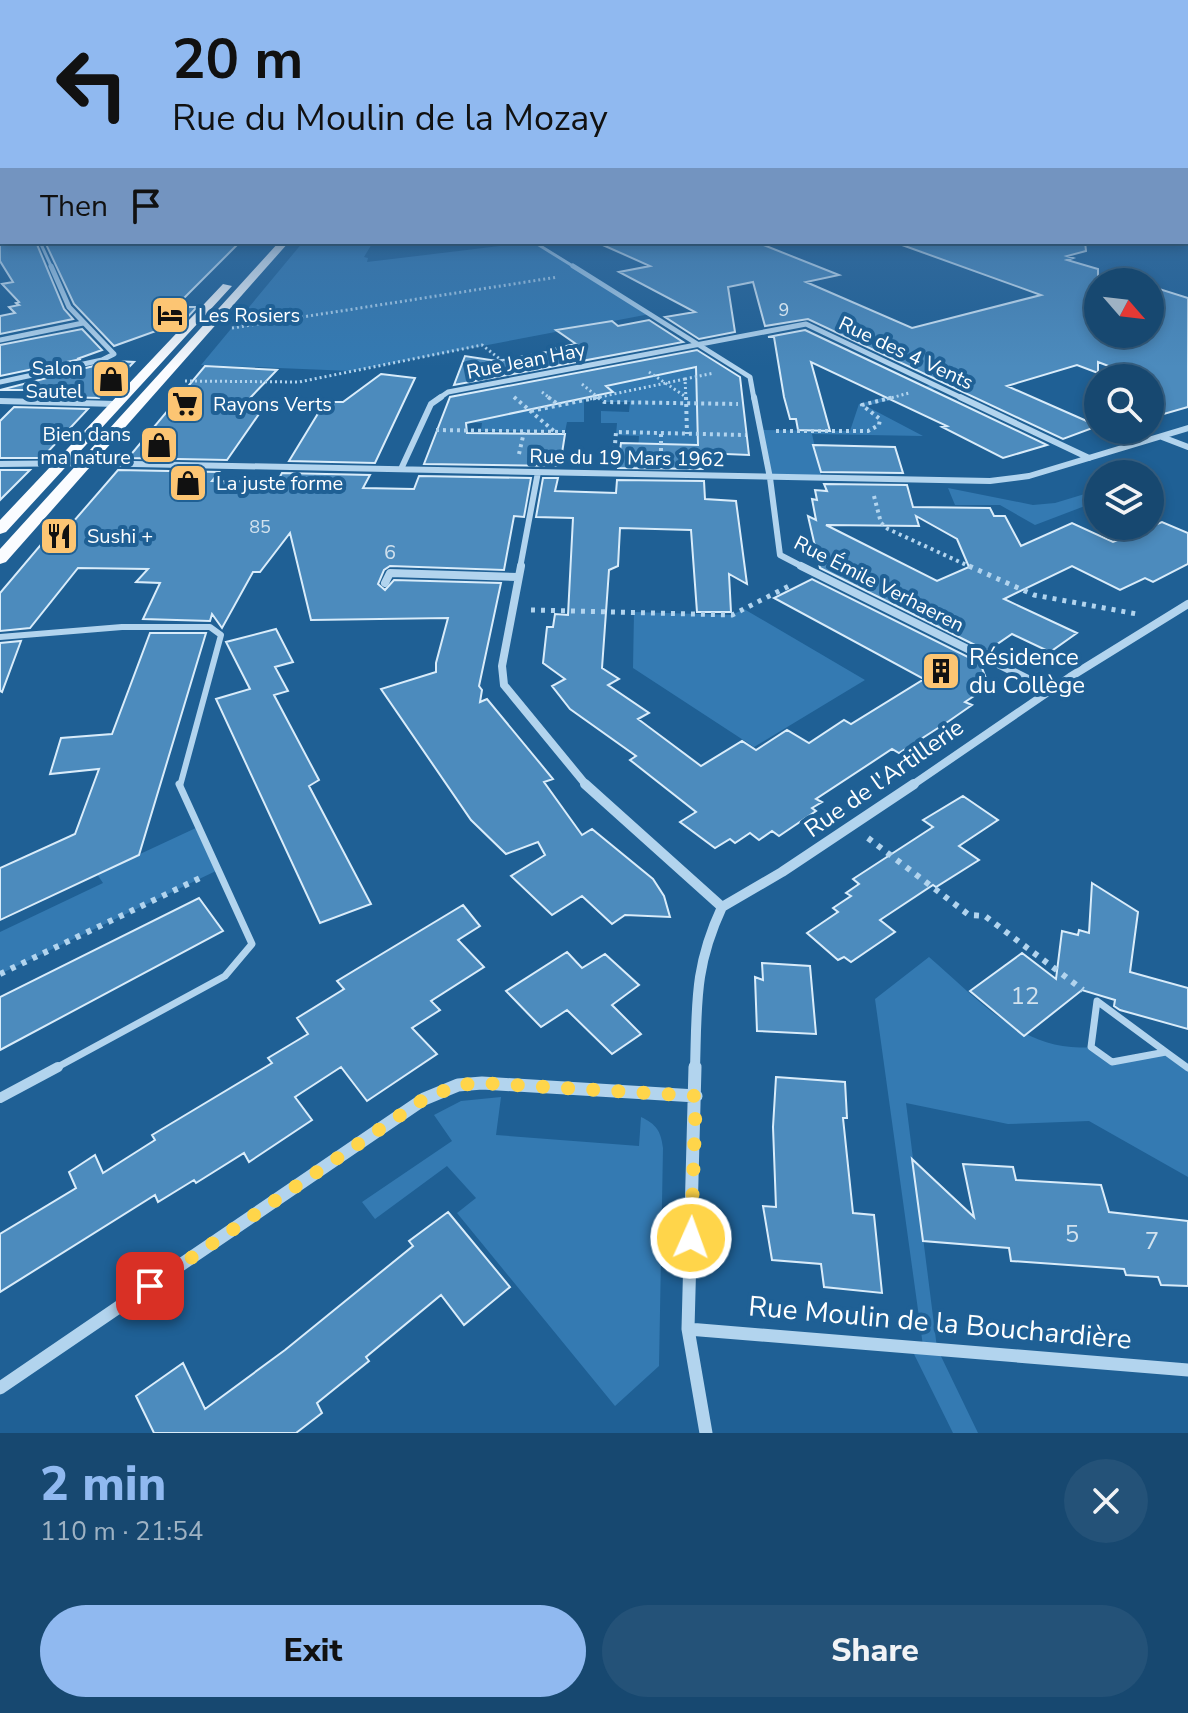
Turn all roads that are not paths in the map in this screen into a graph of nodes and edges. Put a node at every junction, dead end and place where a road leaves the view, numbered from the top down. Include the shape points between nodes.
1 (41, 244) edge
2 (266, 244) edge
3 (282, 244) edge
4 (537, 244) edge
5 (83, 323) junction
6 (0, 340) edge
7 (701, 344) junction
8 (0, 382) edge
9 (0, 401) edge
10 (116, 404) junction
11 (1188, 428) edge
12 (1164, 435) edge
13 (1164, 437) edge
14 (1136, 444) edge
15 (1188, 447) edge
16 (1090, 458) junction
17 (86, 463) junction
18 (0, 464) edge
19 (59, 465) junction
20 (401, 469) junction
21 (538, 472) junction
22 (770, 478) junction
23 (0, 529) edge
24 (0, 559) edge
25 (518, 577) junction
26 (385, 583) dead end
27 (1188, 604) edge
28 (0, 637) edge
29 (1048, 689) junction
30 (722, 907) junction
31 (1167, 1052) junction
32 (1188, 1068) edge
33 (696, 1096) junction
34 (0, 1098) edge
35 (688, 1329) junction
36 (1188, 1370) edge
37 (0, 1388) edge
38 (706, 1433) edge

1 - 5 street via 60,291
2 - 10 main road
3 - 17 main road
4 - 7 street, Rue Émile Verhaeren
5 - 6 street
5 - 8 street via 112,356
7 - 16 street, Rue des 4 Vents via 806,324
7 - 20 street, Rue Jean Hay via 437,397
7 - 22 street, Rue Émile Verhaeren via 750,377
9 - 10 street
10 - 19 main road
11 - 12 street, Rue du 19 Mars 1962
13 - 15 street
14 - 16 street, Rue du 19 Mars 1962
16 - 22 street, Rue du 19 Mars 1962 via 1010,479
17 - 19 street, Rue du 19 Mars 1962
17 - 20 street, Rue du 19 Mars 1962
17 - 24 main road
18 - 19 street, Rue du 19 Mars 1962
19 - 23 main road
20 - 21 street, Rue du 19 Mars 1962
21 - 22 street, Rue du 19 Mars 1962
21 - 25 street
22 - 29 street, Rue Émile Verhaeren via 780,555
25 - 26 street via 390,573
25 - 30 street via 502,666 504,685 594,795
27 - 29 street, Rue de l'Artillerie
28 - 34 lane via 122,627 210,627 221,635 179,783 252,944 225,976
29 - 30 street, Rue de l'Artillerie via 772,880
30 - 33 street via 700,957
31 - 31 lane via 1097,1001 1091,1047 1112,1062
31 - 32 lane
33 - 35 street
33 - 37 street via 482,1083 458,1085 424,1099
35 - 36 street, Rue Moulin de la Bouchardière
35 - 38 street

